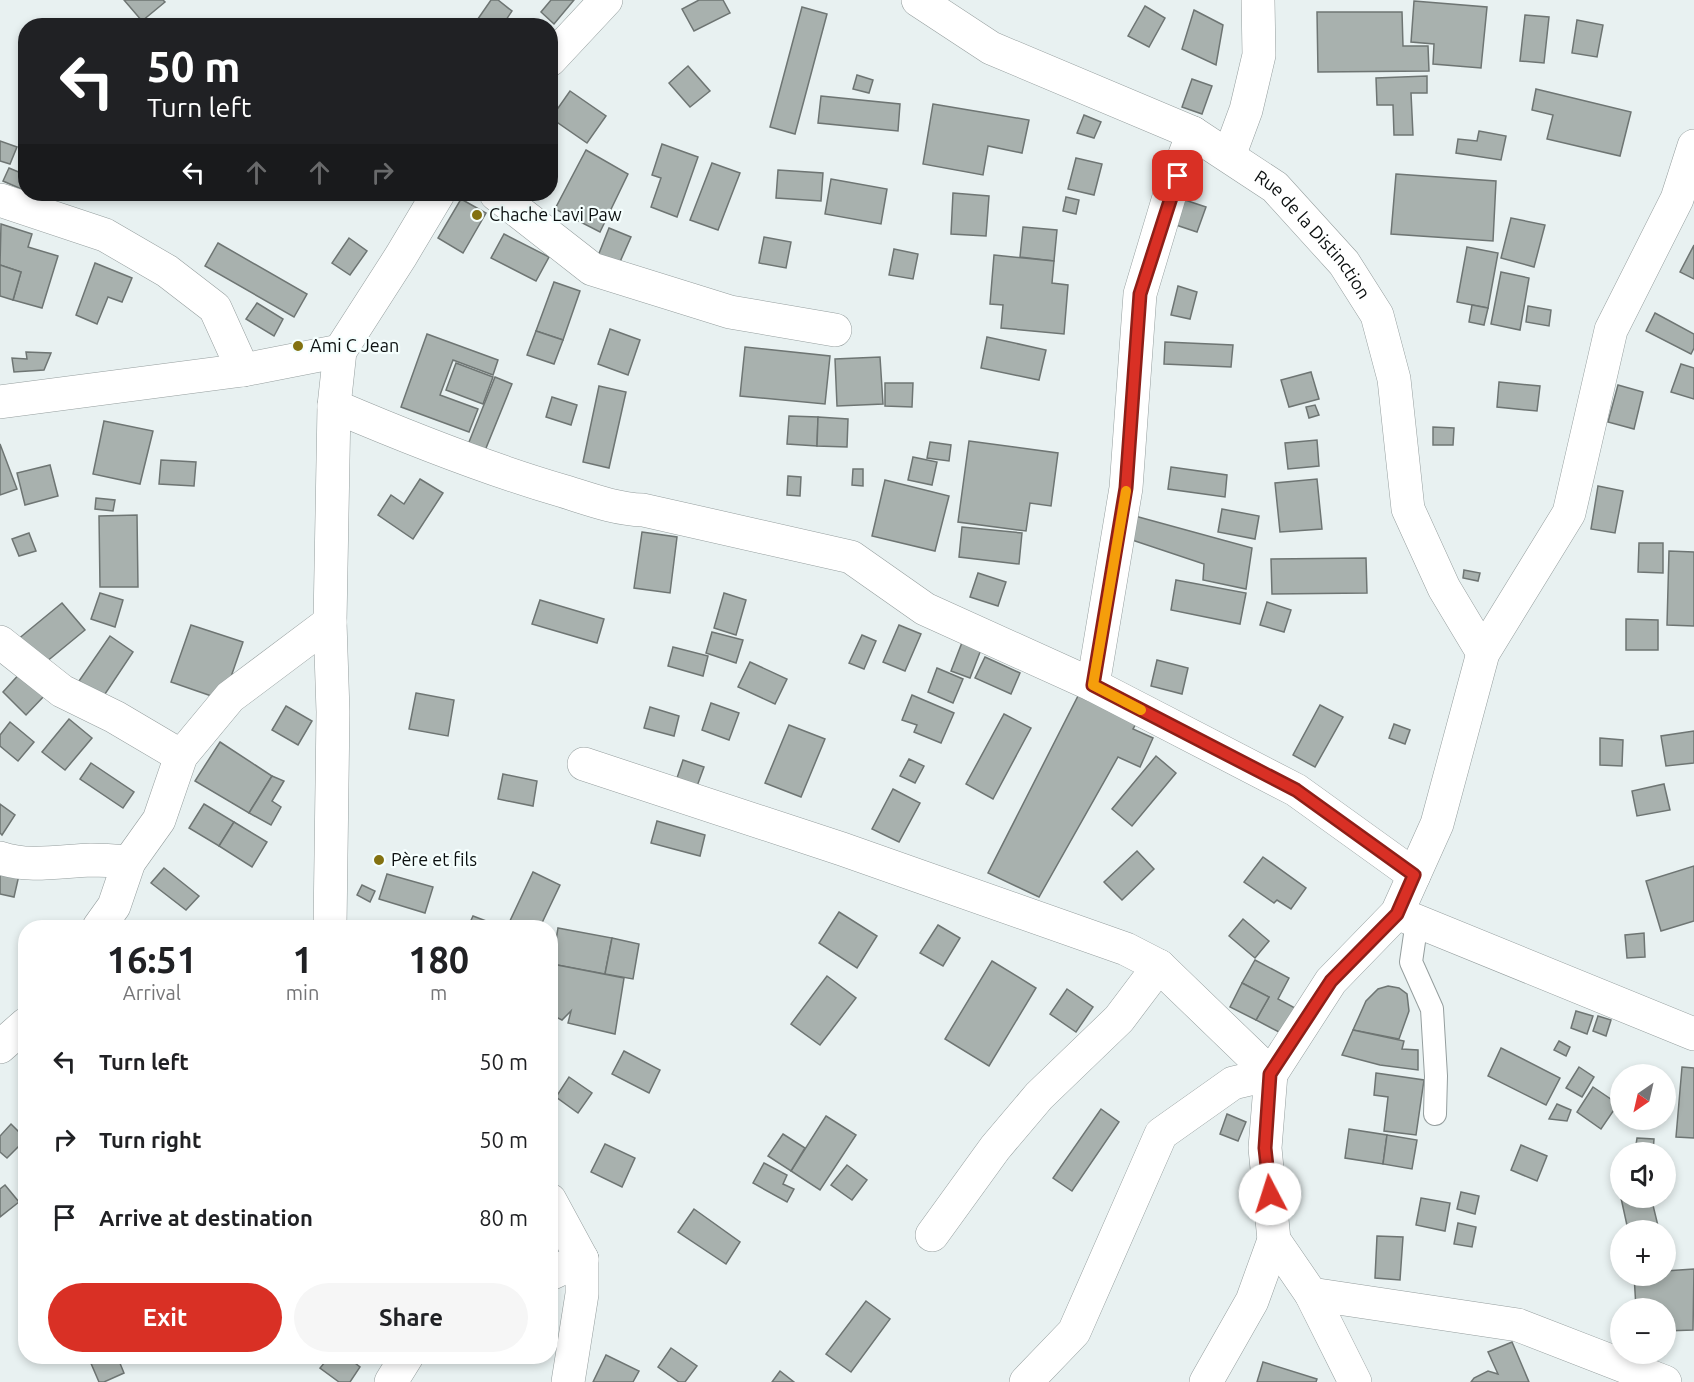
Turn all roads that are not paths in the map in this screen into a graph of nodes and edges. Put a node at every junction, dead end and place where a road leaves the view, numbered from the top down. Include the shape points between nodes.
1 (606, 0) edge
2 (918, 0) edge
3 (1258, 0) edge
4 (558, 51) edge
5 (1194, 134) junction
6 (1694, 146) edge
7 (1229, 156) junction
8 (0, 200) edge
9 (434, 201) edge
10 (505, 201) edge
11 (835, 330) dead end
12 (340, 351) junction
13 (243, 369) junction
14 (0, 402) edge
15 (334, 406) junction
16 (330, 622) junction
17 (0, 642) edge
18 (1483, 653) junction
19 (1093, 685) junction
20 (181, 756) junction
21 (584, 764) dead end
22 (0, 858) edge
23 (129, 862) junction
24 (1414, 875) junction
25 (1407, 917) junction
26 (104, 920) edge
27 (330, 920) edge
28 (1159, 966) junction
29 (18, 1031) edge
30 (1694, 1034) edge
31 (0, 1047) edge
32 (1270, 1074) junction
33 (1435, 1114) dead end
34 (558, 1215) edge
35 (932, 1235) dead end
36 (1274, 1240) junction
37 (582, 1259) junction
38 (558, 1270) edge
39 (1311, 1294) junction
40 (402, 1364) edge
41 (391, 1382) edge
42 (568, 1382) edge
43 (1026, 1382) edge
44 (1206, 1382) edge
45 (1355, 1382) edge
46 (1665, 1382) edge

1 - 4 street
2 - 5 street, Rue de la Distinction via 991,48
3 - 7 street via 1259,55 1246,110
5 - 7 street, Rue de la Distinction
5 - 19 street via 1169,196 1140,294 1126,488
6 - 18 street via 1677,199 1611,330 1569,513
7 - 18 street, Rue de la Distinction via 1283,196 1344,263 1377,315 1394,380 1408,509 1444,588
8 - 13 street via 105,235 166,271 214,308
9 - 12 street
10 - 11 street via 592,269 730,312
12 - 13 street
12 - 15 street
13 - 14 street
15 - 16 street
15 - 19 street via 426,445 613,506 851,557 925,609
16 - 20 street via 230,698
16 - 27 street
17 - 20 street via 62,691
18 - 24 street via 1437,824
19 - 24 street via 1296,790
20 - 23 street via 159,820
21 - 28 street via 842,849 1115,945
22 - 23 street
23 - 26 street via 114,906
24 - 25 street
25 - 30 street
25 - 32 street via 1331,981
25 - 33 lane via 1411,962 1432,1009
28 - 32 street
28 - 35 street via 1119,1019 1039,1096 995,1148
29 - 31 street
32 - 36 street via 1265,1148
32 - 43 street via 1233,1083 1161,1134 1074,1332
34 - 37 street
36 - 39 street
36 - 44 street via 1252,1301
37 - 38 street
37 - 42 street via 582,1294
39 - 45 street
39 - 46 street via 1518,1325
40 - 41 street

